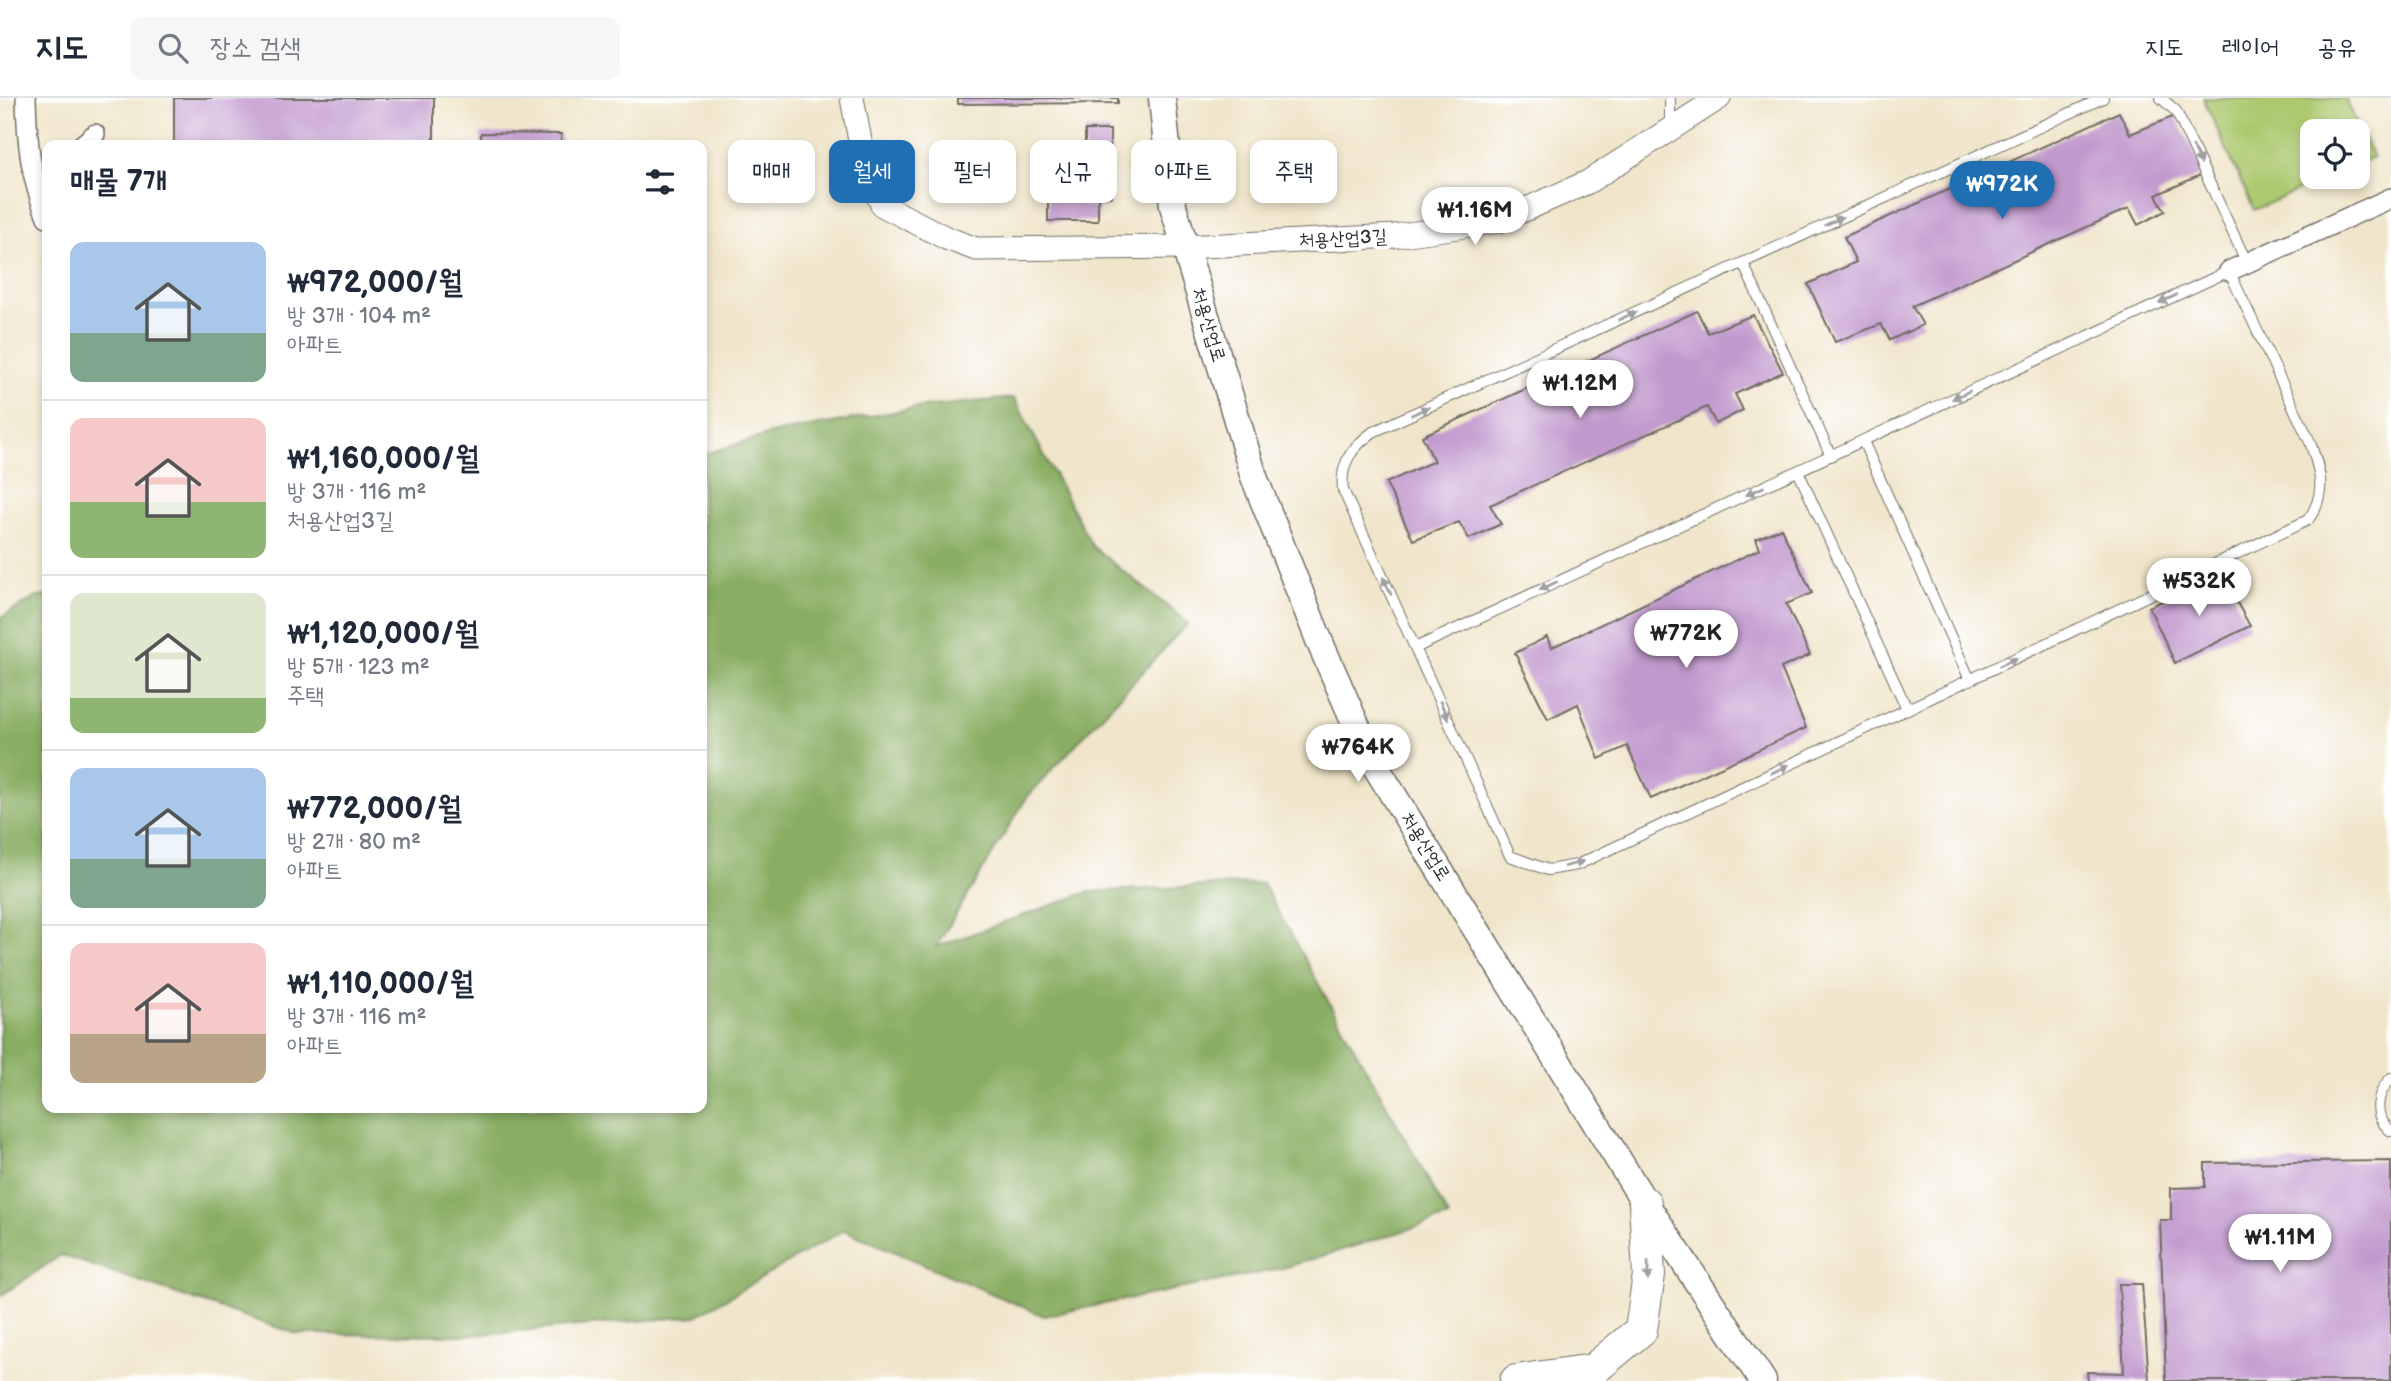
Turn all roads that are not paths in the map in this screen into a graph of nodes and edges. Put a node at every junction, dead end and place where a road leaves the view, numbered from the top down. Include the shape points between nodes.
1 (26, 98) edge
2 (852, 98) edge
3 (1162, 98) edge
4 (1670, 98) edge
5 (1719, 98) edge
6 (2103, 98) edge
7 (2161, 98) edge
8 (1670, 131) junction
9 (42, 181) edge
10 (2391, 198) edge
11 (1185, 247) junction
12 (1743, 263) junction
13 (2239, 267) junction
14 (1863, 440) junction
15 (1831, 456) junction
16 (1798, 471) junction
17 (1415, 648) junction
18 (1970, 680) junction
19 (1907, 709) junction
20 (2391, 1078) edge
21 (2391, 1131) edge
22 (1645, 1203) junction
23 (1516, 1381) edge
24 (1763, 1381) edge

1 - 9 street via 31,172
2 - 11 street, 처용산업3길 via 864,162 882,205 946,238 975,249
3 - 11 main road, 처용산업로 via 1173,206
4 - 8 lane
5 - 8 street, 처용산업3길
12 -> 6 lane
7 -> 13 lane via 2176,111
8 - 11 street, 처용산업3길 via 1588,182 1499,221 1395,236
10 - 13 street
11 - 22 main road, 처용산업로 via 1254,477 1371,759
12 - 15 lane
17 -> 12 lane via 1343,490 1341,476 1356,444 1373,432
13 -> 14 lane
18 -> 13 lane via 2308,520 2316,509 2322,492 2319,468
14 - 15 lane
14 - 18 lane
15 - 16 lane
16 -> 17 lane
16 - 19 lane
17 -> 19 lane via 1510,856 1548,870 1577,866
18 - 19 lane
20 - 21 lane via 2379,1096 2378,1107
22 -> 23 highway via 1649,1275 1641,1330 1592,1370
22 - 24 main road, 처용산업로

